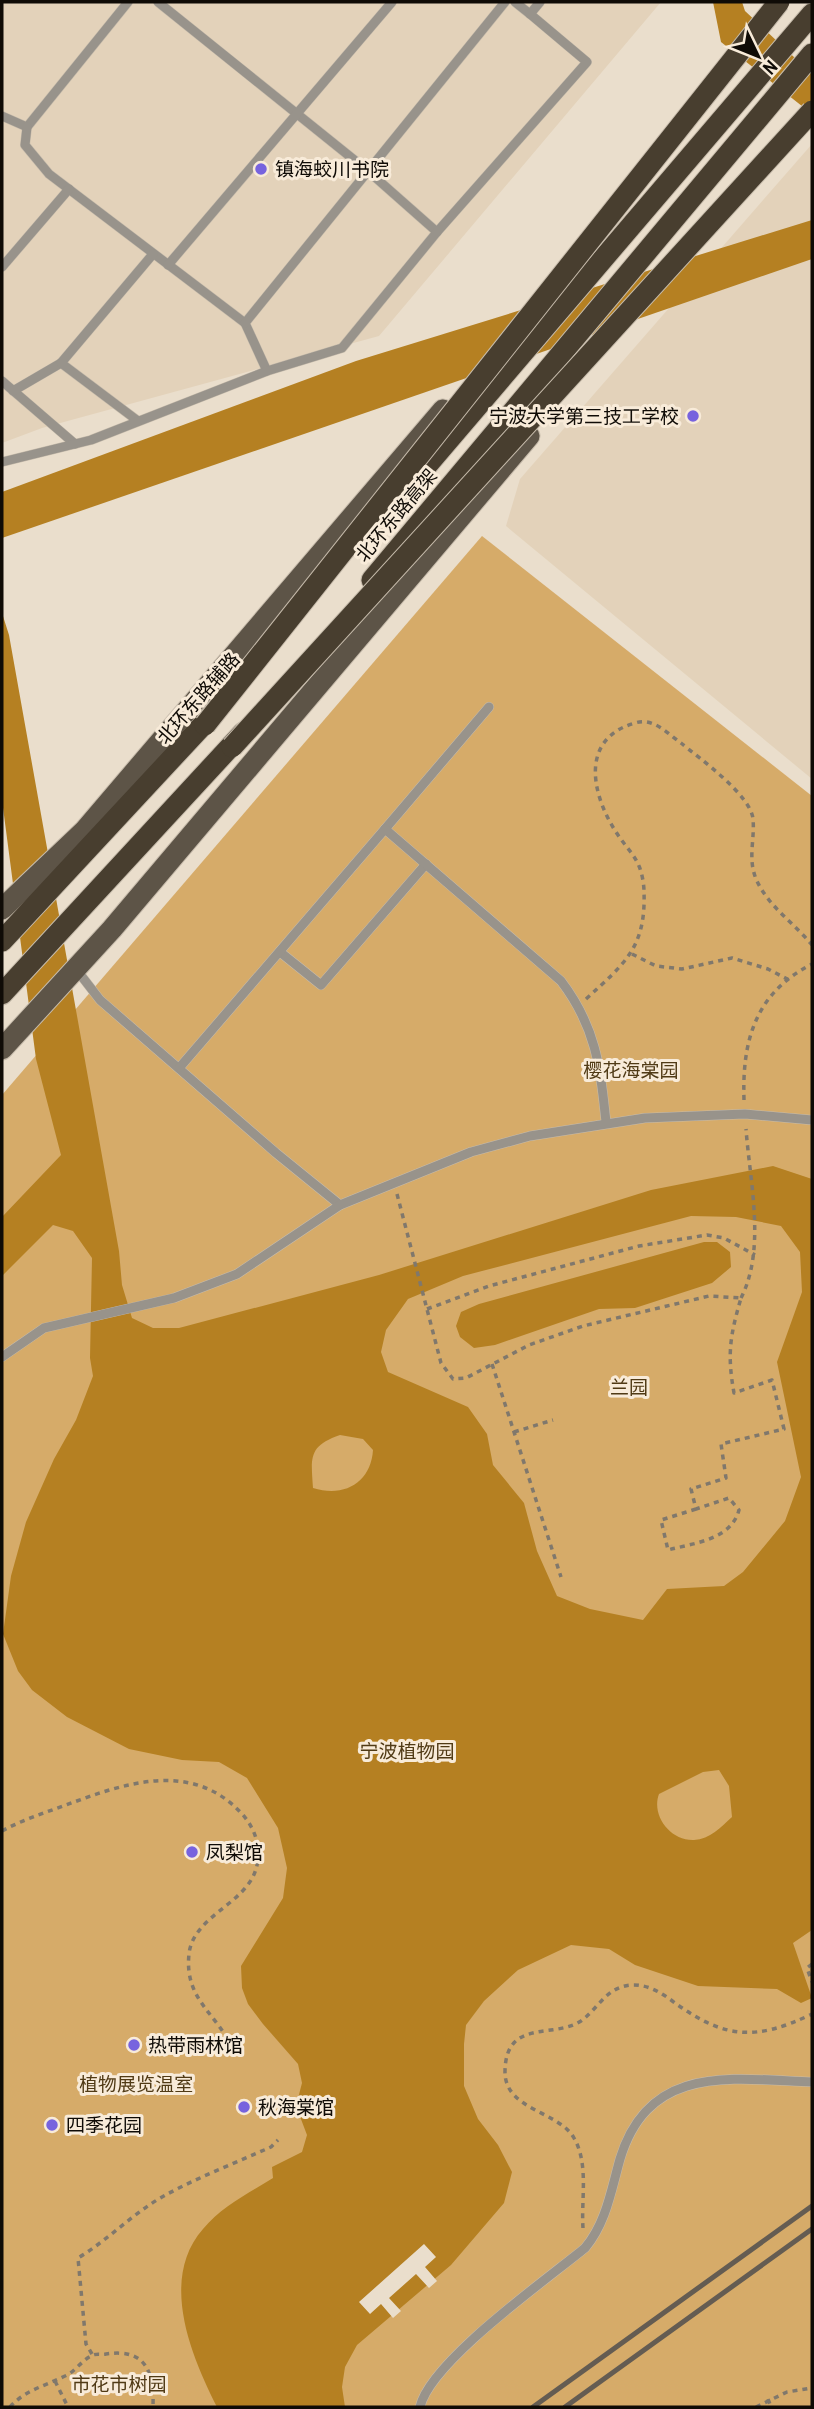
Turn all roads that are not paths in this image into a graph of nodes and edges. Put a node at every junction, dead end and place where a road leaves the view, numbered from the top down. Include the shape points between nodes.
1 (128, 2) edge
2 (158, 2) edge
3 (392, 2) edge
4 (505, 2) edge
5 (515, 2) edge
6 (540, 2) edge
7 (779, 2) edge
8 (784, 2) edge
9 (530, 14) junction
10 (812, 14) edge
11 (812, 54) edge
12 (812, 100) edge
13 (812, 111) edge
14 (297, 114) junction
15 (2, 116) edge
16 (27, 127) junction
17 (368, 171) junction
18 (69, 190) junction
19 (437, 232) junction
20 (153, 254) junction
21 (168, 265) junction
22 (2, 267) edge
23 (245, 323) junction
24 (61, 363) junction
25 (267, 371) junction
26 (2, 381) edge
27 (13, 391) junction
28 (138, 421) junction
29 (75, 444) junction
30 (2, 462) edge
31 (489, 708) dead end
32 (205, 725) junction
33 (232, 747) junction
34 (384, 829) junction
35 (426, 863) junction
36 (2, 909) edge
37 (2, 941) edge
38 (280, 952) junction
39 (76, 969) junction
40 (2, 994) edge
41 (2, 1049) edge
42 (180, 1068) junction
43 (812, 1120) edge
44 (606, 1122) junction
45 (340, 1205) junction
46 (2, 1357) edge
47 (812, 2082) edge
48 (420, 2407) edge

1 - 16 lane
2 - 14 lane
3 - 14 lane
4 - 17 lane
5 - 9 lane
6 - 9 lane
7 - 32 highway, bridge
8 - 36 main road, 北环东路辅路, bridge via 85,830
9 - 19 lane via 587,62
10 - 32 highway, 北环东路高架, bridge
11 - 33 highway, 北环东路高架, bridge
12 - 39 main road, bridge
13 - 33 highway, bridge
14 - 17 lane
14 - 21 lane
15 - 16 lane
16 - 18 lane via 25,145 48,174
17 - 19 lane
17 - 23 lane
18 - 20 lane
18 - 22 lane
19 - 25 lane via 342,348
20 - 21 lane
20 - 24 lane
21 - 23 lane
23 - 25 lane
24 - 27 lane
24 - 28 lane
25 - 28 lane
26 - 27 lane
27 - 29 lane
28 - 29 lane
29 - 30 lane
31 - 34 lane
32 - 37 highway, 北环东路高架
33 - 40 highway, 北环东路高架
34 - 35 lane
34 - 38 lane
35 - 38 lane via 321,985
35 - 44 lane via 561,981 579,1005 594,1040
38 - 42 lane
39 - 41 main road
39 - 42 lane via 100,1000
42 - 45 lane
43 - 44 lane via 745,1114
44 - 45 lane via 471,1152
45 - 46 lane via 237,1274 174,1298 44,1328
47 - 48 lane via 730,2077 697,2082 652,2103 625,2143 598,2232 585,2248 458,2353 432,2381

